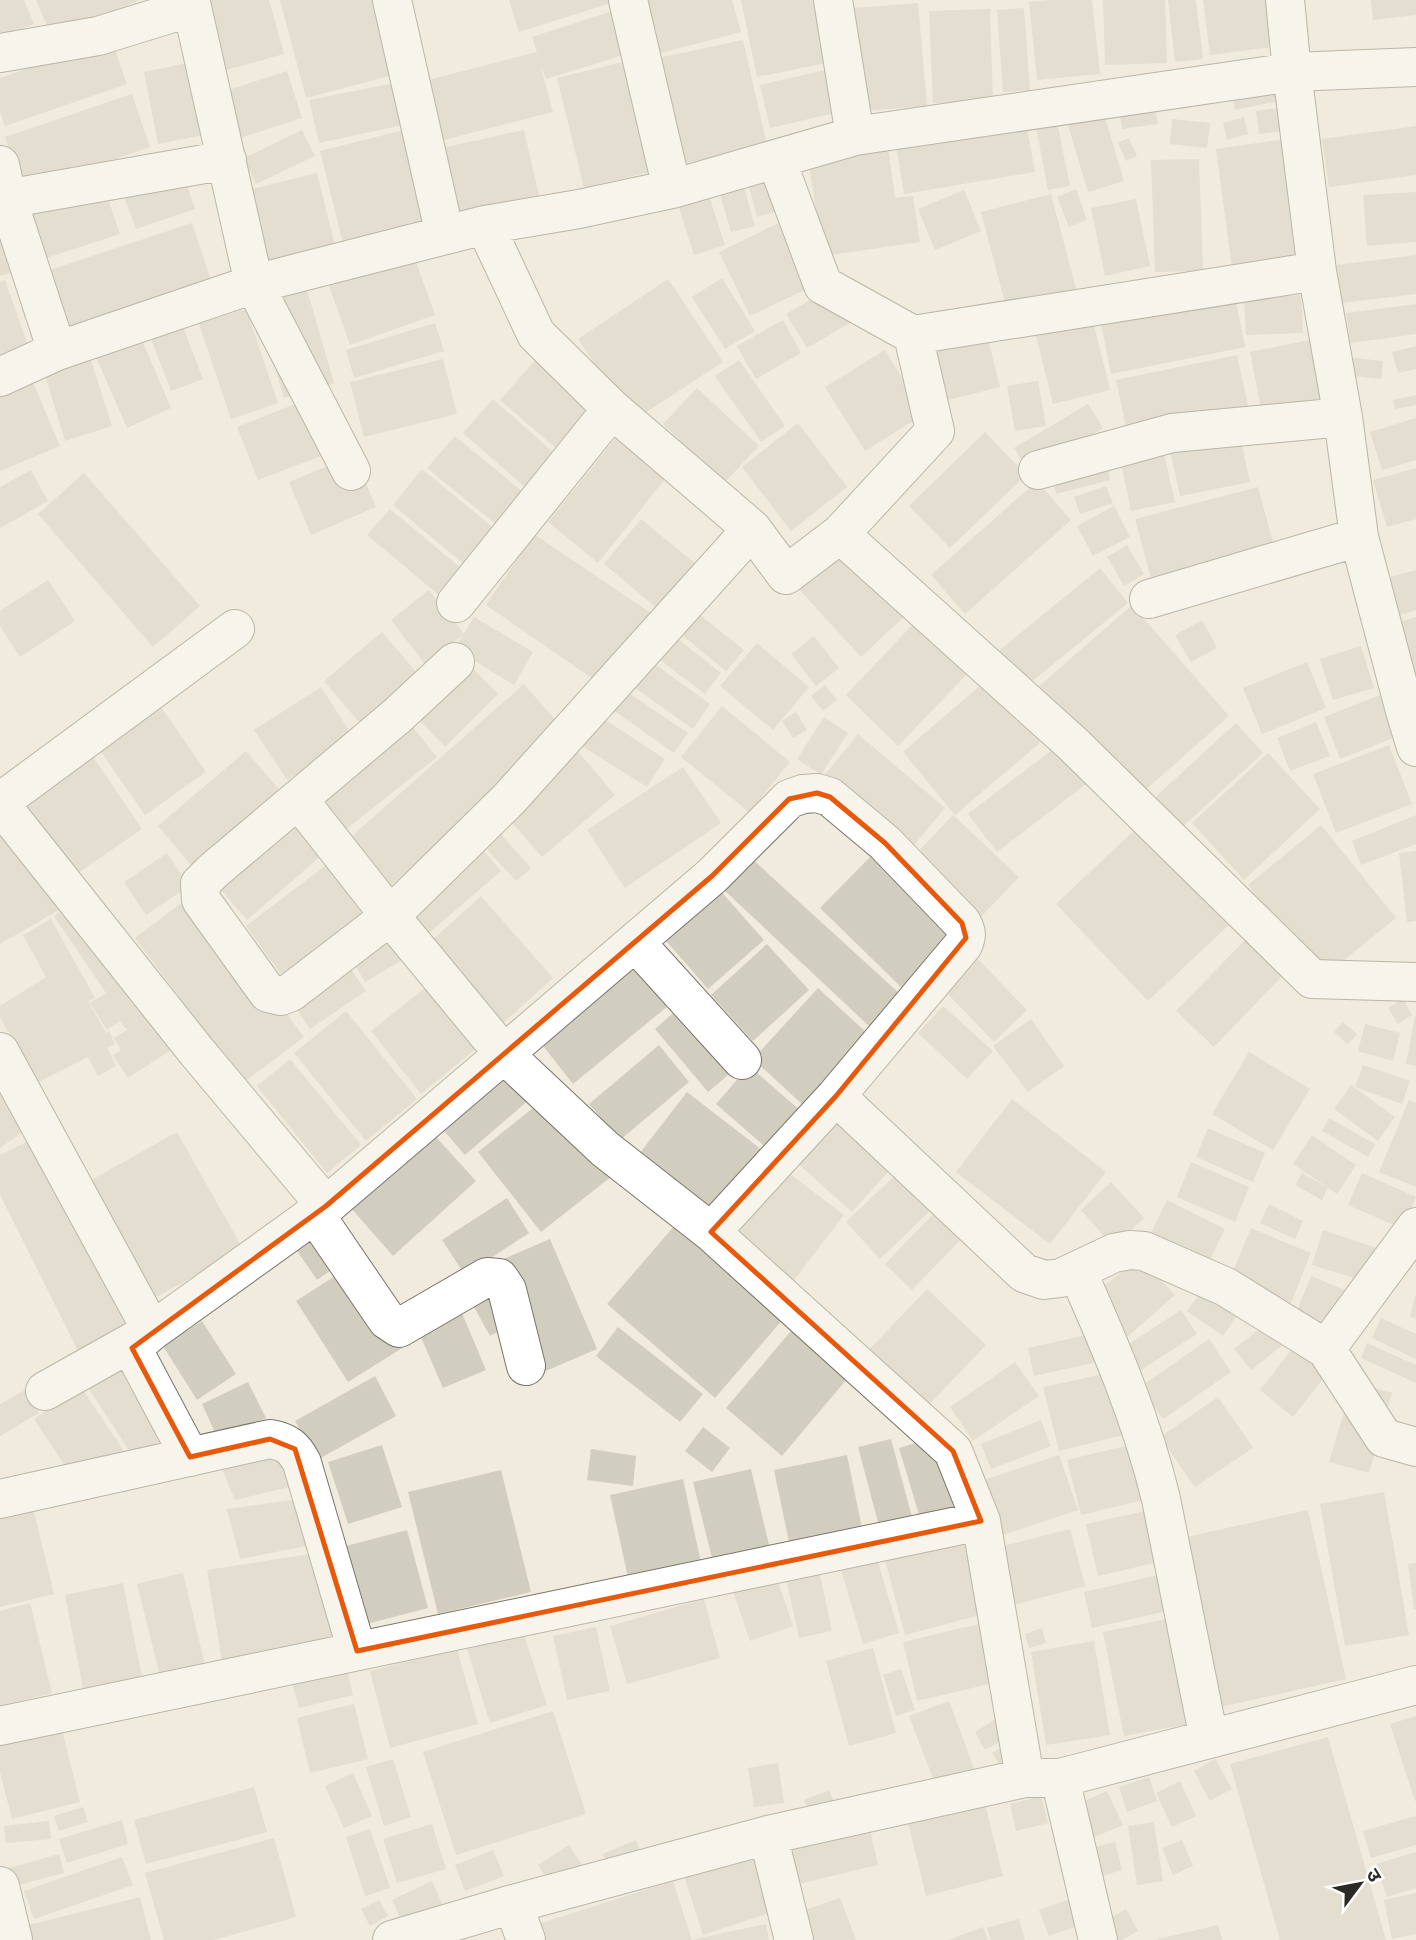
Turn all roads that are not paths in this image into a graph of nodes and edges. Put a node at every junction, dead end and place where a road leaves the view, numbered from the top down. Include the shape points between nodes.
1 (392, 0) edge
2 (628, 0) edge
3 (833, 0) edge
4 (1286, 0) edge
5 (192, 3) edge
6 (0, 53) edge
7 (1416, 67) edge
8 (1292, 72) junction
9 (855, 136) junction
10 (776, 159) junction
11 (226, 160) junction
12 (2, 187) edge
13 (672, 189) junction
14 (485, 225) junction
15 (444, 235) junction
16 (1317, 271) junction
17 (254, 284) junction
18 (913, 335) junction
19 (57, 351) junction
20 (0, 377) edge
21 (612, 409) junction
22 (1343, 417) junction
23 (1038, 470) dead end
24 (351, 471) dead end
25 (752, 528) junction
26 (840, 534) junction
27 (1359, 537) junction
28 (1149, 599) dead end
29 (456, 603) dead end
30 (235, 629) dead end
31 (455, 662) dead end
32 (1412, 722) edge
33 (298, 799) junction
34 (0, 803) edge
35 (390, 916) junction
36 (635, 942) junction
37 (1416, 982) edge
38 (0, 1052) edge
39 (504, 1054) junction
40 (742, 1059) dead end
41 (836, 1096) junction
42 (320, 1209) junction
43 (1416, 1227) edge
44 (711, 1232) junction
45 (1077, 1270) junction
46 (152, 1331) junction
47 (1326, 1349) junction
48 (526, 1366) dead end
49 (45, 1391) dead end
50 (1416, 1447) edge
51 (190, 1457) junction
52 (0, 1499) edge
53 (981, 1521) junction
54 (357, 1651) junction
55 (1416, 1685) edge
56 (0, 1726) edge
57 (1209, 1739) junction
58 (1042, 1778) junction
59 (768, 1835) junction
60 (0, 1886) edge
61 (513, 1904) junction
62 (13, 1940) edge
63 (392, 1940) edge
64 (526, 1940) edge
65 (794, 1940) edge
66 (1098, 1940) edge

1 - 15 street
2 - 13 street
3 - 9 street
4 - 8 street
5 - 6 street via 98,36
5 - 11 street
7 - 8 street
8 - 9 street
8 - 16 street
9 - 10 street
10 - 13 street
10 - 18 street via 823,285
11 - 12 street
11 - 17 street
12 - 19 street
13 - 14 street
14 - 15 street
14 - 21 street via 536,334
15 - 17 street
16 - 18 street
16 - 22 street
17 - 19 street
17 - 24 street
18 - 26 street via 934,431
19 - 20 street
21 - 25 street
21 - 29 street
22 - 23 street via 1172,433
22 - 27 street
25 - 26 street via 786,575
25 - 35 street via 509,799
26 - 37 street via 1073,744 1312,979
27 - 28 street
27 - 32 street
30 - 34 street
31 - 33 street
33 - 35 street
33 - 35 street via 200,884 201,900 268,993 281,996 291,992
34 - 42 street
35 - 39 street
36 - 39 street
36 - 40 street
36 - 41 street via 712,876 789,799 817,793 830,797 885,843 966,931 963,945
38 - 46 street
39 - 42 street
39 - 44 street via 605,1149
41 - 44 street
41 - 45 street via 1024,1273 1044,1280
42 - 46 street
42 - 48 street via 387,1320 399,1328 487,1277 499,1278 507,1290
43 - 47 street
44 - 53 street via 953,1451
45 - 47 street via 1114,1253 1144,1251 1226,1287
45 - 57 street via 1152,1463
46 - 49 street
46 - 51 street via 132,1348
47 - 50 street via 1384,1438
51 - 52 street
51 - 54 street via 270,1439 295,1449
53 - 54 street
53 - 58 street
54 - 56 street
55 - 57 street
57 - 58 street
58 - 59 street
58 - 66 street
59 - 61 street
59 - 65 street
60 - 62 street
61 - 63 street
61 - 64 street

